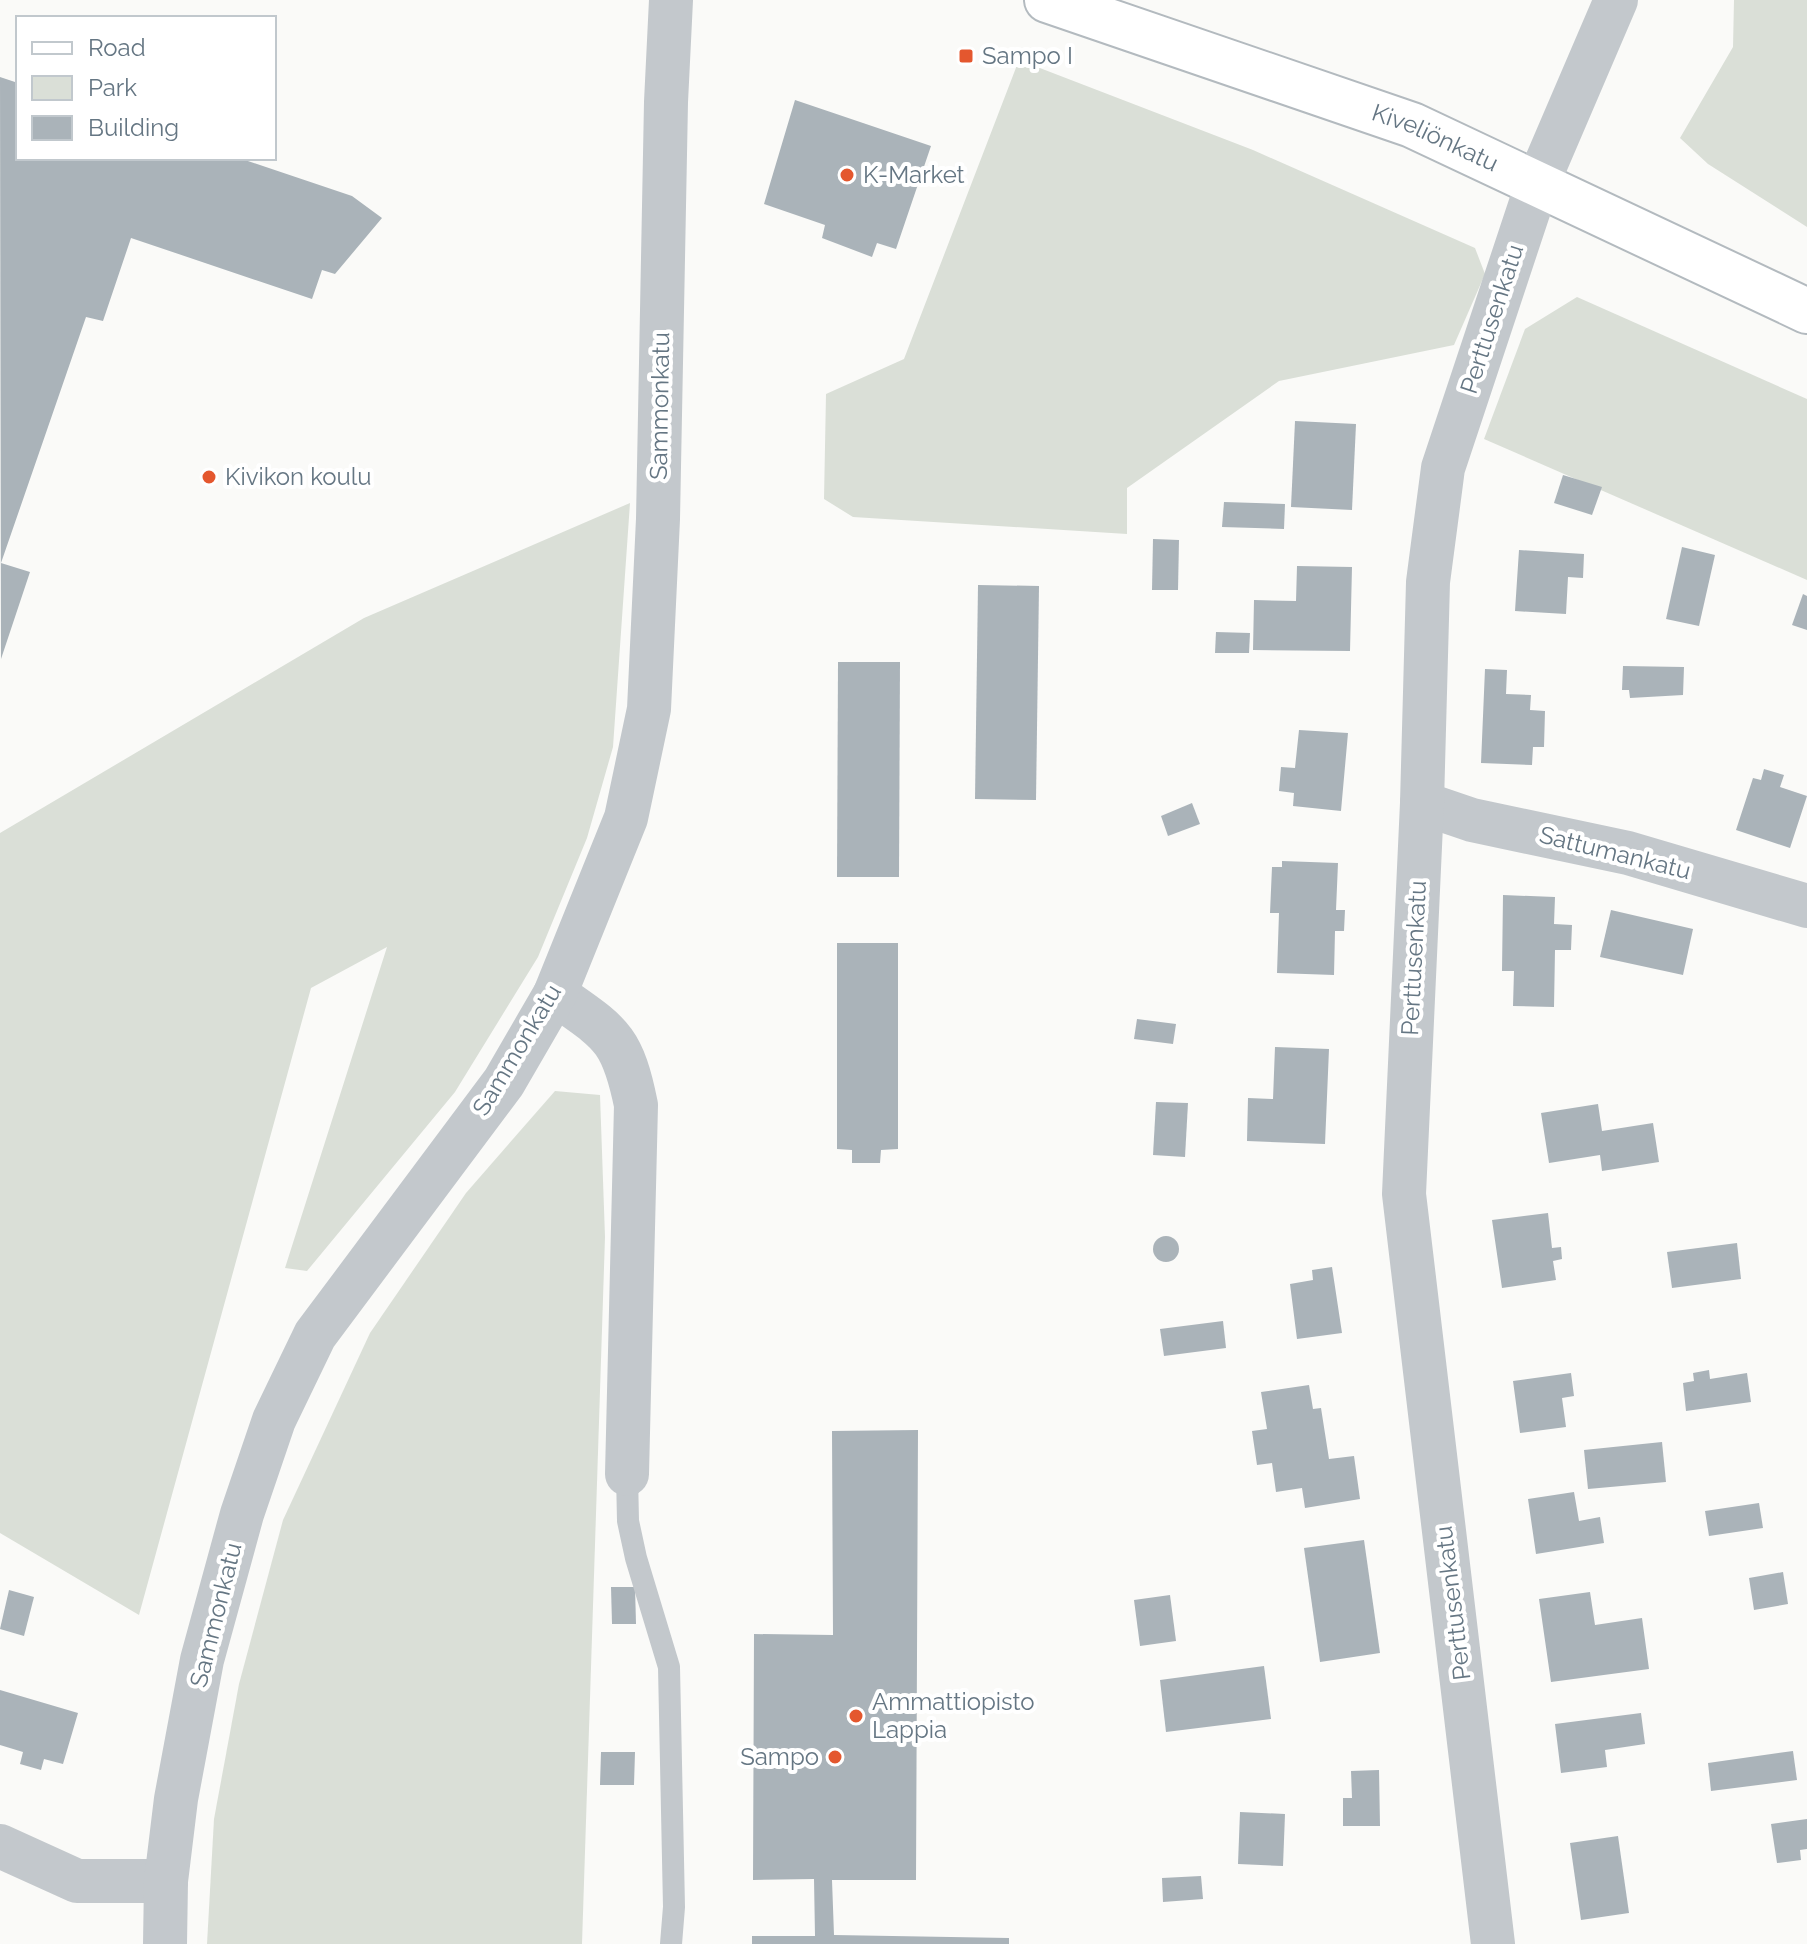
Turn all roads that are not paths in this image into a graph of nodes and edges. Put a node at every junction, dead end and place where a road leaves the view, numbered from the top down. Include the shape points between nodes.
1 (671, 0) edge
2 (1047, 0) edge
3 (1616, 0) edge
4 (1538, 182) junction
5 (1807, 311) edge
6 (1422, 803) junction
7 (1807, 906) edge
8 (555, 994) junction
9 (627, 1474) joint
10 (0, 1846) edge
11 (166, 1881) junction
12 (165, 1944) edge
13 (671, 1944) edge
14 (1493, 1944) edge

1 - 8 street, Sammonkatu via 649,709 626,818
2 - 4 main road, Kiveliönkatu via 1412,125
3 - 4 street, Perttusenkatu
4 - 5 main road, Kiveliönkatu
4 - 6 street, Perttusenkatu via 1443,468 1428,582
6 - 7 street, Sattumankatu via 1472,820 1628,853
6 - 14 street, Perttusenkatu via 1404,1194
8 - 9 street via 605,1030 619,1049 636,1105
8 - 11 street, Sammonkatu via 504,1082 315,1335 274,1420 202,1660
9 - 13 lane via 628,1521 636,1558 669,1667
10 - 11 street via 77,1881
11 - 12 street, Sammonkatu

